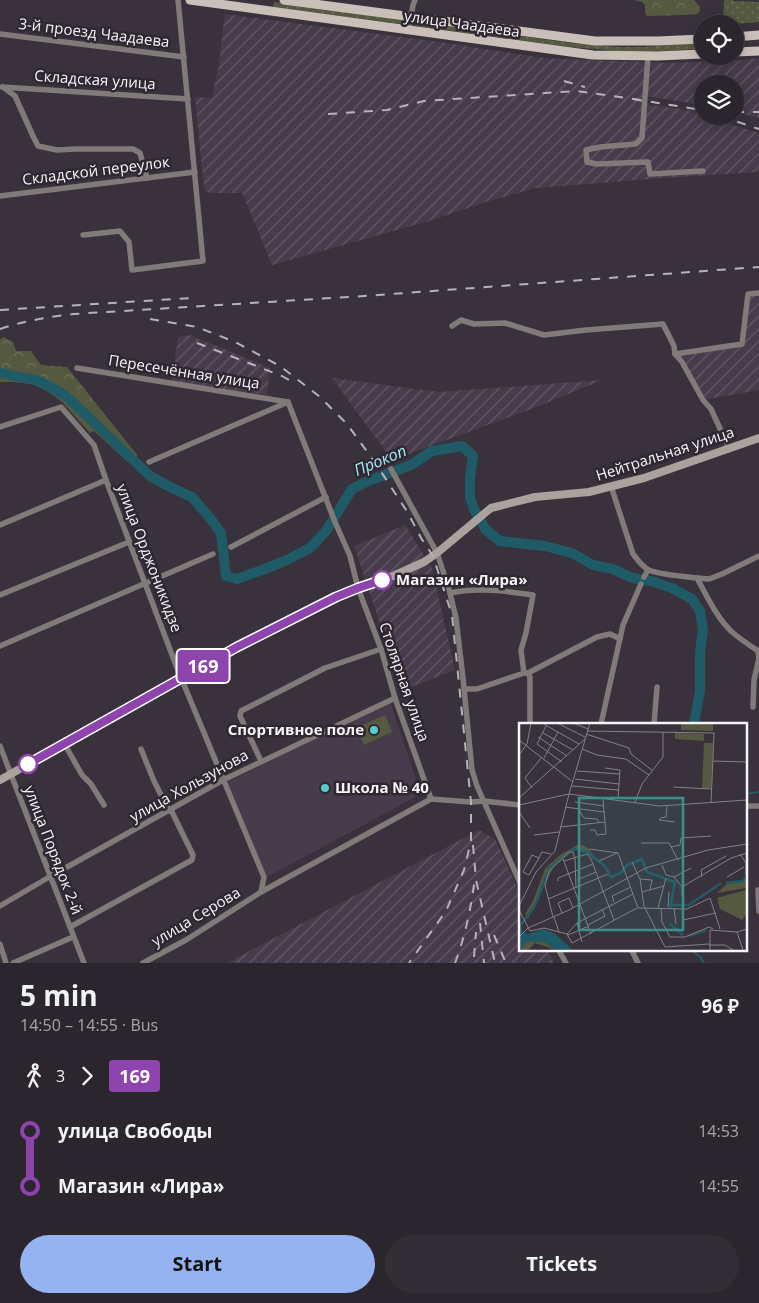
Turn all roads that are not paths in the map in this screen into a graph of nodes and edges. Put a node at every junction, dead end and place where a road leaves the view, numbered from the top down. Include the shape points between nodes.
1 (178, 0) edge
2 (190, 0) edge
3 (285, 0) edge
4 (415, 0) edge
5 (411, 17) junction
6 (409, 30) junction
7 (0, 34) edge
8 (759, 35) edge
9 (744, 36) edge
10 (694, 40) edge
11 (759, 50) edge
12 (744, 51) edge
13 (694, 54) edge
14 (648, 56) junction
15 (184, 57) junction
16 (1, 87) edge
17 (188, 99) junction
18 (703, 171) dead end
19 (195, 172) junction
20 (147, 178) junction
21 (0, 196) edge
22 (83, 235) dead end
23 (759, 293) edge
24 (452, 326) dead end
25 (675, 354) junction
26 (77, 368) dead end
27 (288, 402) junction
28 (0, 427) edge
29 (759, 438) edge
30 (729, 448) junction
31 (149, 462) dead end
32 (391, 469) dead end
33 (106, 480) junction
34 (611, 486) junction
35 (326, 497) junction
36 (0, 525) edge
37 (129, 542) junction
38 (230, 547) dead end
39 (436, 553) junction
40 (213, 554) dead end
41 (759, 556) edge
42 (648, 570) junction
43 (644, 577) dead end
44 (697, 578) junction
45 (145, 583) junction
46 (641, 584) dead end
47 (358, 588) junction
48 (450, 593) junction
49 (0, 595) edge
50 (620, 639) junction
51 (0, 646) edge
52 (381, 649) junction
53 (759, 655) edge
54 (526, 673) junction
55 (182, 678) junction
56 (656, 687) dead end
57 (464, 689) junction
58 (395, 698) junction
59 (753, 707) dead end
60 (530, 723) edge
61 (601, 723) edge
62 (654, 723) edge
63 (64, 744) junction
64 (0, 746) edge
65 (140, 749) dead end
66 (261, 761) junction
67 (10, 774) junction
68 (0, 780) edge
69 (224, 780) junction
70 (431, 799) junction
71 (484, 801) junction
72 (104, 805) dead end
73 (519, 805) edge
74 (746, 806) edge
75 (759, 806) edge
76 (170, 810) junction
77 (51, 876) junction
78 (519, 881) edge
79 (759, 890) edge
80 (261, 892) junction
81 (0, 906) edge
82 (759, 911) edge
83 (70, 927) junction
84 (73, 936) junction
85 (0, 944) edge
86 (559, 951) edge
87 (632, 951) edge
88 (6, 963) edge
89 (13, 963) edge
90 (84, 963) edge
91 (143, 963) edge
92 (566, 963) edge
93 (638, 963) edge

1 - 15 street
2 - 6 main road, улица Чаадаева
3 - 5 main road, улица Чаадаева
4 - 5 street
5 - 6 street
5 - 10 main road, улица Чаадаева via 595,41
6 - 14 main road, улица Чаадаева via 593,55
7 - 15 street, 3-й проезд Чаадаева
8 - 9 main road
11 - 12 main road
13 - 14 main road, улица Чаадаева
14 - 18 street via 642,138 636,144 586,150 587,162 648,162 650,174
15 - 17 street
16 - 17 street, Складская улица
16 - 20 street via 15,96 38,146 57,150 133,149 140,153
17 - 19 street
19 - 20 street, Складской переулок
19 - 22 street via 203,261 132,270 129,242 120,231
20 - 21 street, Складской переулок
23 - 25 street via 748,294 742,344
24 - 25 street via 461,320 474,324 505,323 544,335 663,324
25 - 30 street via 711,409
26 - 27 street, Пересечённая улица
27 - 31 street
27 - 35 street
28 - 33 street, улица Орджоникидзе via 61,407 94,445
29 - 30 main road, Нейтральная улица
30 - 34 main road, Нейтральная улица via 644,478
32 - 39 street
33 - 36 street
33 - 37 street, улица Орджоникидзе
34 - 39 main road, Нейтральная улица via 589,492 536,496 491,508
34 - 42 street via 633,554
35 - 38 street
35 - 47 street, Столярная улица via 350,556
37 - 45 street, улица Орджоникидзе
37 - 49 street
39 - 47 main road, Нейтральная улица via 393,576
39 - 48 street
40 - 45 street
41 - 44 street via 709,579
42 - 43 street
42 - 44 street
44 - 53 street via 731,632
45 - 51 street
45 - 55 street, улица Орджоникидзе
46 - 50 street
47 - 52 street, Столярная улица
47 - 55 main road, Нейтральная улица via 245,642
48 - 54 street via 469,590 533,595 522,650
48 - 57 street
50 - 54 street via 610,634 597,637
50 - 61 street
52 - 58 street, Столярная улица
52 - 66 street via 325,668 241,711 240,716
53 - 59 street
54 - 57 street via 477,689
54 - 60 street via 530,677
55 - 63 main road, Нейтральная улица
55 - 69 street, улица Орджоникидзе
56 - 62 street
57 - 71 street via 472,770
58 - 66 street, улица Хользунова
58 - 70 street, Столярная улица
63 - 67 main road, Нейтральная улица
63 - 72 street
64 - 67 street, улица Порядок 2-й
65 - 76 street
66 - 69 street, улица Хользунова
67 - 68 main road, Нейтральная улица
67 - 77 street, улица Порядок 2-й
69 - 76 street, улица Хользунова
69 - 80 street, улица Орджоникидзе via 264,877
70 - 71 street
70 - 80 street, улица Серова
71 - 73 street
71 - 78 street
74 - 75 street
76 - 77 street, улица Хользунова
76 - 83 street via 193,855 191,861
77 - 81 street, улица Хользунова
77 - 83 street, улица Порядок 2-й
79 - 82 street
80 - 91 street, улица Серова
83 - 84 street, улица Порядок 2-й
84 - 89 street
84 - 90 street, улица Порядок 2-й
85 - 88 street
86 - 92 street
87 - 93 street

